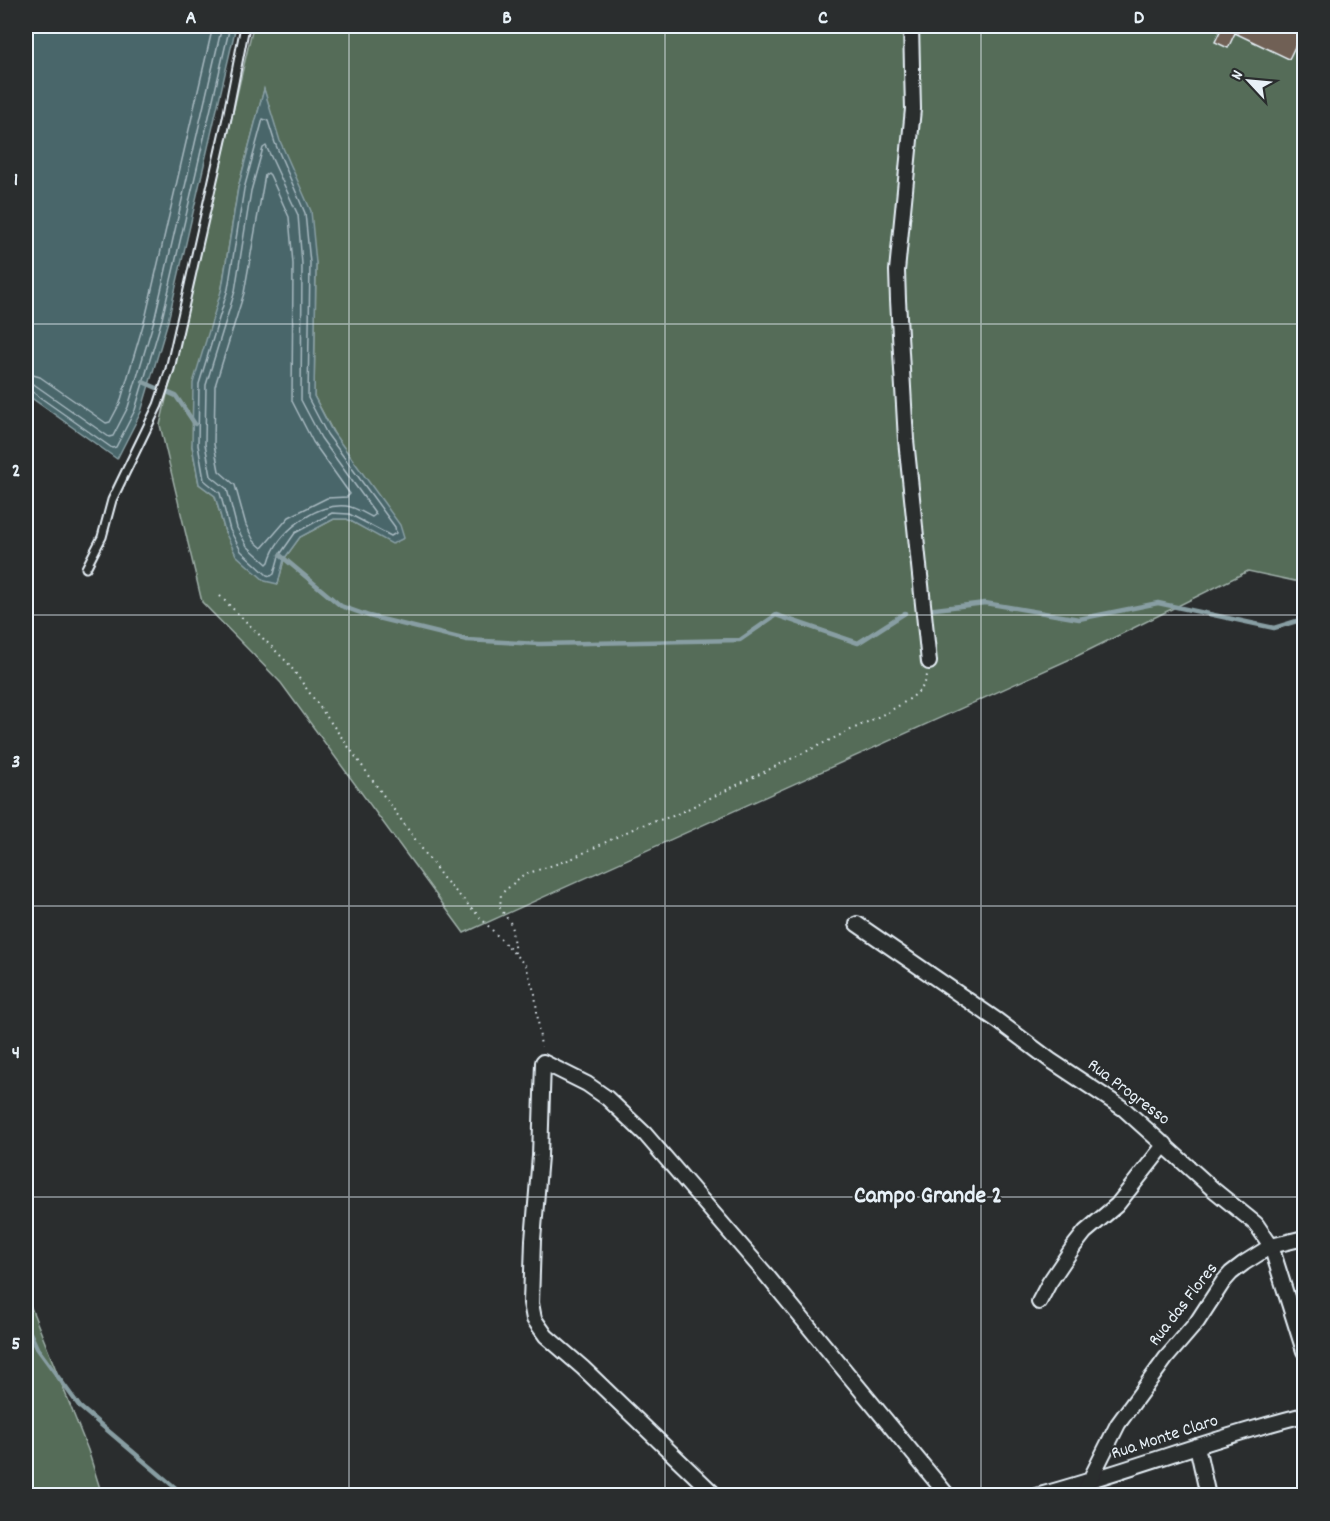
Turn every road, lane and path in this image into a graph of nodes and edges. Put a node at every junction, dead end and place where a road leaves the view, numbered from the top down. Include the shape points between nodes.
1 (245, 26) edge
2 (911, 26) edge
3 (86, 568) dead end
4 (220, 596) dead end
5 (929, 662) joint
6 (857, 924) dead end
7 (515, 953) junction
8 (543, 1062) junction
9 (1165, 1144) junction
10 (1305, 1238) edge
11 (1271, 1246) junction
12 (1039, 1302) dead end
13 (1305, 1351) edge
14 (1305, 1415) edge
15 (1197, 1446) junction
16 (1090, 1482) junction
17 (716, 1496) edge
18 (948, 1496) edge
19 (1036, 1496) edge
20 (1082, 1496) edge
21 (1208, 1496) edge

1 - 3 lane via 170,369
2 - 5 street via 913,109 897,271 906,440
4 - 7 path via 288,663 443,878
5 - 7 path via 927,681 918,693 890,711 673,816 639,826 571,859 523,875 501,894 500,908 511,924
6 - 9 street, Rua Progresso via 1124,1109
7 - 8 path via 526,966 535,994
8 - 17 street via 533,1240 534,1320 546,1336
8 - 18 street via 607,1098 645,1134 763,1270
9 - 11 street, Rua Progresso via 1256,1224
9 - 12 street via 1117,1205 1085,1232
10 - 11 street, Rua das Flores
11 - 13 street, Rua Progresso
11 - 16 street, Rua das Flores via 1227,1278 1118,1424
14 - 15 street, Rua Monte Claro
15 - 16 street, Rua Monte Claro
15 - 21 street
16 - 19 street, Rua Monte Claro
16 - 20 street, Rua das Flores

